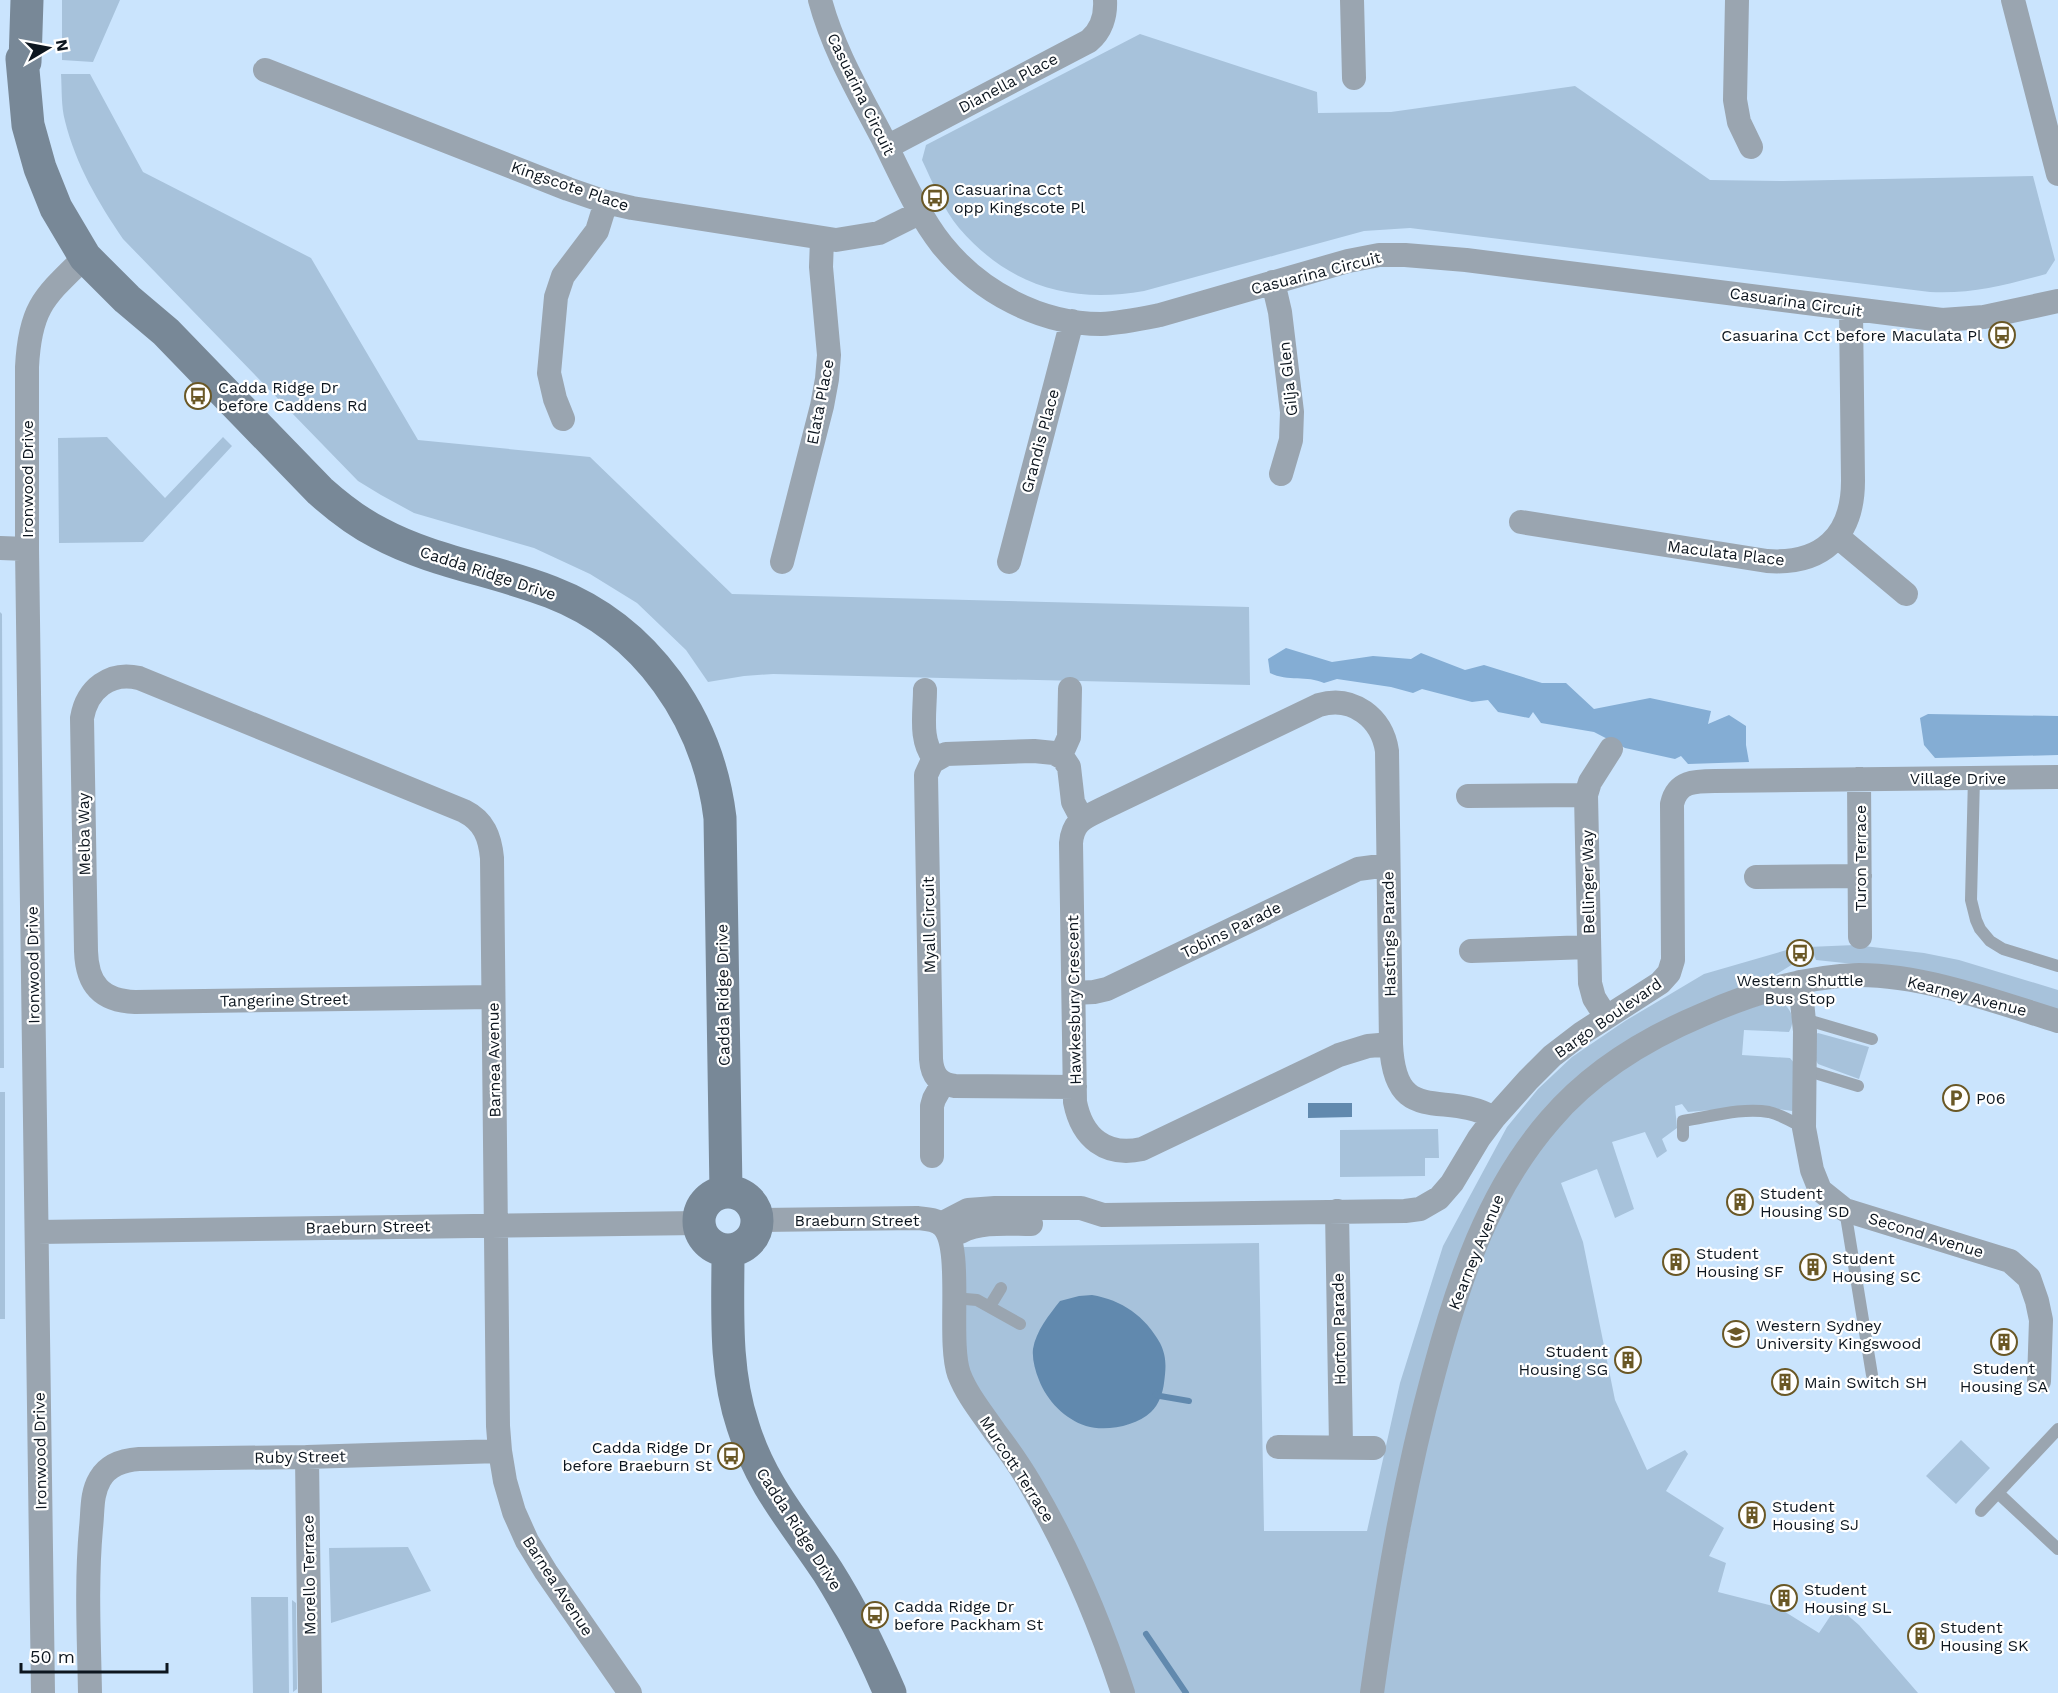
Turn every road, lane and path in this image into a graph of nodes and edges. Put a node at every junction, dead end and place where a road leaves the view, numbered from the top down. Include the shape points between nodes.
1 (27, 0) edge
2 (820, 0) edge
3 (1105, 0) edge
4 (1352, 0) edge
5 (1737, 0) edge
6 (2013, 0) edge
7 (265, 70) dead end
8 (1354, 78) dead end
9 (887, 147) junction
10 (1751, 147) dead end
11 (2058, 174) edge
12 (606, 202) junction
13 (921, 212) junction
14 (822, 239) junction
15 (85, 257) junction
16 (1273, 282) junction
17 (2058, 301) edge
18 (1851, 310) junction
19 (1072, 321) junction
20 (562, 419) dead end
21 (1281, 474) dead end
22 (1521, 522) dead end
23 (1838, 537) junction
24 (0, 548) edge
25 (27, 549) junction
26 (782, 562) dead end
27 (1009, 562) dead end
28 (1906, 594) dead end
29 (1070, 689) dead end
30 (925, 690) dead end
31 (89, 697) joint
32 (1611, 749) dead end
33 (1057, 754) junction
34 (935, 759) junction
35 (1974, 777) junction
36 (2058, 777) edge
37 (1859, 779) junction
38 (1586, 795) junction
39 (1468, 796) dead end
40 (1082, 819) junction
41 (1388, 865) junction
42 (1860, 876) junction
43 (1756, 877) dead end
44 (1860, 937) dead end
45 (1589, 947) junction
46 (1471, 951) dead end
47 (2058, 966) edge
48 (88, 973) joint
49 (1800, 982) junction
50 (1074, 993) junction
51 (493, 997) junction
52 (1606, 1017) junction
53 (1804, 1019) junction
54 (2058, 1020) edge
55 (1872, 1039) dead end
56 (1391, 1044) junction
57 (1805, 1070) junction
58 (943, 1083) junction
59 (1858, 1086) dead end
60 (1075, 1087) junction
61 (1494, 1118) junction
62 (1683, 1136) dead end
63 (1811, 1142) junction
64 (932, 1156) dead end
65 (726, 1191) junction
66 (1845, 1209) junction
67 (1337, 1211) junction
68 (757, 1220) junction
69 (699, 1223) junction
70 (496, 1225) junction
71 (946, 1231) junction
72 (37, 1232) junction
73 (728, 1250) junction
74 (1001, 1288) dead end
75 (954, 1298) junction
76 (990, 1306) junction
77 (1020, 1324) dead end
78 (1872, 1375) dead end
79 (2039, 1381) dead end
80 (2058, 1430) edge
81 (1341, 1446) junction
82 (1278, 1447) dead end
83 (1374, 1448) dead end
84 (500, 1451) junction
85 (307, 1457) junction
86 (1998, 1493) junction
87 (1981, 1512) dead end
88 (2058, 1549) edge
89 (43, 1693) edge
90 (90, 1693) edge
91 (310, 1693) edge
92 (630, 1693) edge
93 (890, 1693) edge
94 (1123, 1693) edge
95 (1372, 1693) edge

1 - 15 street, Cadda Ridge Drive via 25,62 22,59 30,137 56,208
2 - 9 street, Casuarina Circuit via 839,53
3 - 9 street, Dianella Place via 1103,22 1089,41
4 - 8 street
5 - 10 street via 1735,100 1738,122
6 - 11 street
7 - 12 street, Kingscote Place
9 - 13 street, Casuarina Circuit
12 - 14 street, Kingscote Place
12 - 20 street via 597,231 569,267 556,297 549,373
13 - 14 street, Kingscote Place via 879,233
13 - 19 street, Casuarina Circuit via 942,244 990,290 1052,317
14 - 26 street, Elata Place via 827,379
15 - 25 street, Ironwood Drive via 51,290 32,324 27,367
15 - 65 street, Cadda Ridge Drive via 166,332 320,491 348,514 407,546 575,603 626,638 675,693 696,729 710,765 720,818
16 - 18 street, Casuarina Circuit via 1348,261 1406,255
16 - 19 street, Casuarina Circuit via 1160,315 1101,324
16 - 21 street, Gilja Glen via 1292,412 1291,440
17 - 18 street, Casuarina Circuit via 1964,320
18 - 23 street via 1853,488 1846,523
19 - 27 street, Grandis Place
22 - 23 street, Maculata Place via 1774,562 1810,556
23 - 28 street
24 - 25 street
25 - 72 street, Ironwood Drive
29 - 33 street via 1069,737
30 - 34 street via 924,736
31 - 48 street, Melba Way via 82,718
31 - 51 street, Barnea Avenue via 100,684 114,678 139,678 475,817 486,830 491,848
32 - 38 street, Bellinger Way
33 - 34 street via 946,754
33 - 40 street via 1069,767 1073,802
34 - 58 street, Myall Circuit via 926,775 931,1059 934,1075
35 - 36 street, Village Drive
35 - 37 street, Village Drive
35 - 47 lane via 1971,900 1976,920 1990,940 2003,949
37 - 42 street, Turon Terrace
37 - 52 street, Bargo Boulevard via 1695,781 1679,788 1672,804 1672,964 1660,983
38 - 39 street
38 - 45 street, Bellinger Way
40 - 41 street, Hastings Parade via 1313,708 1340,703 1364,711 1385,738
40 - 50 street, Hawkesbury Crescent via 1074,829 1071,843
41 - 50 street, Tobins Parade via 1358,869 1107,989
41 - 56 street, Hastings Parade
42 - 43 street
42 - 44 street, Turon Terrace
45 - 46 street
45 - 52 street, Bellinger Way via 1591,988
48 - 51 street, Tangerine Street via 102,993 128,1002
49 - 53 street, Second Avenue
49 - 54 street, Kearney Avenue via 1860,975 1899,979 1961,991
49 - 95 street, Kearney Avenue via 1738,999 1686,1022 1602,1071 1551,1118 1506,1181 1466,1268 1426,1401 1386,1594
50 - 60 street, Hawkesbury Crescent
51 - 70 street, Barnea Avenue
52 - 61 street, Bargo Boulevard via 1552,1056
53 - 55 lane
53 - 57 street, Second Avenue
56 - 60 street, Hawkesbury Crescent via 1350,1051 1136,1151 1111,1149 1089,1135 1078,1117
56 - 61 street, Hastings Parade via 1395,1077 1412,1096 1432,1104 1476,1109
57 - 59 lane
57 - 63 street, Second Avenue
58 - 60 street
58 - 64 street via 932,1107
61 - 67 street, Bargo Boulevard via 1444,1193 1427,1206 1405,1211
62 - 63 lane via 1683,1121 1751,1111 1784,1117
63 - 66 street, Second Avenue via 1820,1190
65 - 68 street via 744,1196
65 - 69 street via 706,1201
66 - 78 lane
66 - 79 street, Second Avenue via 2010,1261 2022,1270 2029,1278 2041,1320
67 - 71 street, Bargo Boulevard via 1102,1215 1082,1222 980,1225
67 - 81 street, Horton Parade
68 - 71 street, Braeburn Street via 917,1218 932,1220
68 - 73 street via 749,1241
69 - 70 street, Braeburn Street
69 - 73 street via 700,1232 711,1245
70 - 72 street, Braeburn Street
70 - 84 street, Barnea Avenue
71 - 75 street, Murcott Terrace via 953,1256
72 - 89 street, Ironwood Drive
73 - 93 street, Cadda Ridge Drive via 731,1375 750,1446 776,1499 827,1570 850,1610
74 - 76 lane
75 - 76 lane via 972,1298
75 - 94 street, Murcott Terrace via 955,1357 963,1382 1064,1544
76 - 77 lane
80 - 86 lane
81 - 82 street
81 - 83 street
84 - 85 street, Ruby Street
84 - 92 street, Barnea Avenue via 509,1496 534,1554
85 - 90 street, Ruby Street via 139,1459 120,1462 104,1472 93,1497 89,1548
85 - 91 street, Morello Terrace
86 - 87 lane
86 - 88 lane

